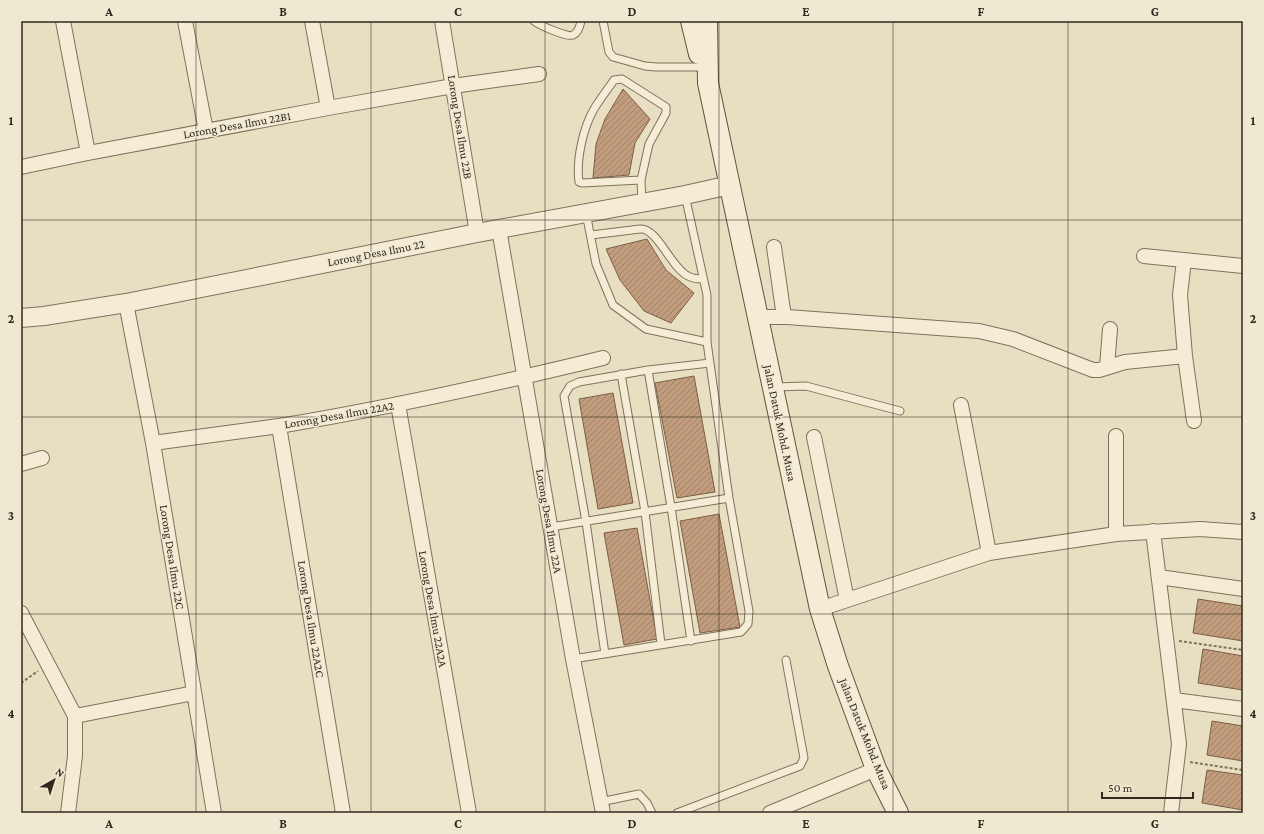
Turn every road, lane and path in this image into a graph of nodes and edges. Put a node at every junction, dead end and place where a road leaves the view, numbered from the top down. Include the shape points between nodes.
1 (62, 21) edge
2 (185, 21) edge
3 (312, 21) edge
4 (442, 21) edge
5 (534, 21) edge
6 (581, 21) edge
7 (603, 21) edge
8 (691, 21) edge
9 (707, 21) edge
10 (539, 74) dead end
11 (705, 75) junction
12 (453, 86) junction
13 (328, 108) junction
14 (206, 131) junction
15 (88, 153) junction
16 (21, 167) edge
17 (641, 180) junction
18 (730, 184) junction
19 (685, 195) junction
20 (642, 203) junction
21 (586, 213) junction
22 (499, 229) junction
23 (477, 233) junction
24 (591, 236) junction
25 (774, 246) dead end
26 (1144, 256) dead end
27 (1184, 260) junction
28 (1243, 266) edge
29 (703, 279) junction
30 (126, 302) junction
31 (758, 317) junction
32 (784, 317) junction
33 (21, 318) edge
34 (1110, 329) dead end
35 (707, 342) junction
36 (1185, 356) junction
37 (603, 358) dead end
38 (710, 363) junction
39 (1107, 367) junction
40 (648, 370) junction
41 (621, 374) junction
42 (524, 377) junction
43 (773, 387) junction
44 (398, 404) junction
45 (961, 405) dead end
46 (900, 411) dead end
47 (1194, 420) dead end
48 (279, 426) junction
49 (1116, 436) dead end
50 (814, 437) dead end
51 (153, 443) junction
52 (42, 458) dead end
53 (21, 464) edge
54 (729, 498) junction
55 (671, 507) junction
56 (645, 512) junction
57 (586, 522) junction
58 (551, 527) junction
59 (1153, 531) junction
60 (1243, 532) edge
61 (1116, 534) junction
62 (989, 554) junction
63 (1159, 577) junction
64 (1243, 589) edge
65 (847, 600) junction
66 (820, 609) junction
67 (21, 613) edge
68 (1166, 639) junction
69 (690, 640) junction
70 (661, 644) junction
71 (1243, 650) edge
72 (605, 654) junction
73 (573, 659) junction
74 (786, 660) dead end
75 (48, 665) junction
76 (21, 683) edge
77 (194, 693) junction
78 (1174, 700) junction
79 (1243, 709) edge
80 (75, 716) junction
81 (1177, 761) junction
82 (876, 769) junction
83 (1243, 770) edge
84 (602, 808) edge
85 (68, 813) edge
86 (214, 813) edge
87 (343, 813) edge
88 (469, 813) edge
89 (652, 813) edge
90 (677, 813) edge
91 (770, 813) edge
92 (898, 813) edge
93 (1171, 813) edge

1 - 15 street
2 - 14 street
3 - 13 street
4 - 12 street, Lorong Desa Ilmu 22B
5 - 6 lane via 570,36 577,32
7 - 11 lane via 609,52 614,57 645,66
8 - 11 main road, Jalan Datuk Mohd. Musa
9 - 11 main road, Jalan Datuk Mohd. Musa
10 - 12 street, Lorong Desa Ilmu 22B1
11 - 18 main road, Jalan Datuk Mohd. Musa
12 - 13 street, Lorong Desa Ilmu 22B1
12 - 23 street, Lorong Desa Ilmu 22B
13 - 14 street, Lorong Desa Ilmu 22B1
14 - 15 street, Lorong Desa Ilmu 22B1
15 - 16 street, Lorong Desa Ilmu 22B1
17 - 17 lane via 649,144 667,110 622,79 617,79 595,108 590,119 581,145 578,181 582,183
17 - 20 lane
18 - 19 street, Lorong Desa Ilmu 22
18 - 31 main road, Jalan Datuk Mohd. Musa
19 - 20 street, Lorong Desa Ilmu 22
19 - 29 lane
20 - 21 street, Lorong Desa Ilmu 22
21 - 22 street, Lorong Desa Ilmu 22
21 - 24 lane
22 - 23 street, Lorong Desa Ilmu 22
22 - 42 street, Lorong Desa Ilmu 22A
23 - 30 street, Lorong Desa Ilmu 22
24 - 29 lane via 647,230 675,266 689,277
24 - 35 lane via 596,264 613,305 646,329
25 - 32 street
26 - 27 street
27 - 28 street
27 - 36 street via 1180,295
29 - 35 lane via 707,295
30 - 33 street, Lorong Desa Ilmu 22
30 - 51 street, Lorong Desa Ilmu 22C
31 - 32 street
31 - 43 main road, Jalan Datuk Mohd. Musa
32 - 39 street via 979,331 1013,339 1093,370
34 - 39 street
35 - 38 lane
36 - 39 street via 1125,362
36 - 47 street
37 - 42 street, Lorong Desa Ilmu 22A2
38 - 40 lane
38 - 54 lane
40 - 41 lane
40 - 55 lane
41 - 56 lane
41 - 57 lane via 579,382 570,386 564,396
42 - 44 street, Lorong Desa Ilmu 22A2
42 - 58 street, Lorong Desa Ilmu 22A
43 - 46 lane via 806,386
43 - 66 main road, Jalan Datuk Mohd. Musa
44 - 48 street, Lorong Desa Ilmu 22A2
44 - 88 street, Lorong Desa Ilmu 22A2A
45 - 62 street
48 - 51 street, Lorong Desa Ilmu 22A2
48 - 87 street, Lorong Desa Ilmu 22A2C
49 - 61 street
50 - 65 street
51 - 77 street, Lorong Desa Ilmu 22C
52 - 53 street
54 - 55 lane
54 - 69 lane via 749,611 748,624 741,632
55 - 56 lane
55 - 69 lane
56 - 57 lane
56 - 70 lane
57 - 58 lane
57 - 72 lane
58 - 73 street, Lorong Desa Ilmu 22A
59 - 60 street via 1200,528
59 - 61 street
59 - 63 street
61 - 62 street
62 - 65 street
63 - 64 street
63 - 68 street
65 - 66 street
66 - 82 main road, Jalan Datuk Mohd. Musa
67 - 75 street
68 - 71 path
68 - 78 street
69 - 70 lane
70 - 72 lane
72 - 73 lane
73 - 84 street, Lorong Desa Ilmu 22A
74 - 90 lane via 804,758 800,766
75 - 76 path
75 - 80 street
77 - 80 street
77 - 86 street, Lorong Desa Ilmu 22C
78 - 79 street
78 - 81 street via 1179,744
80 - 85 street via 75,756
81 - 83 path
81 - 93 street
82 - 91 street
82 - 92 main road, Jalan Datuk Mohd. Musa
84 - 89 lane via 639,794

